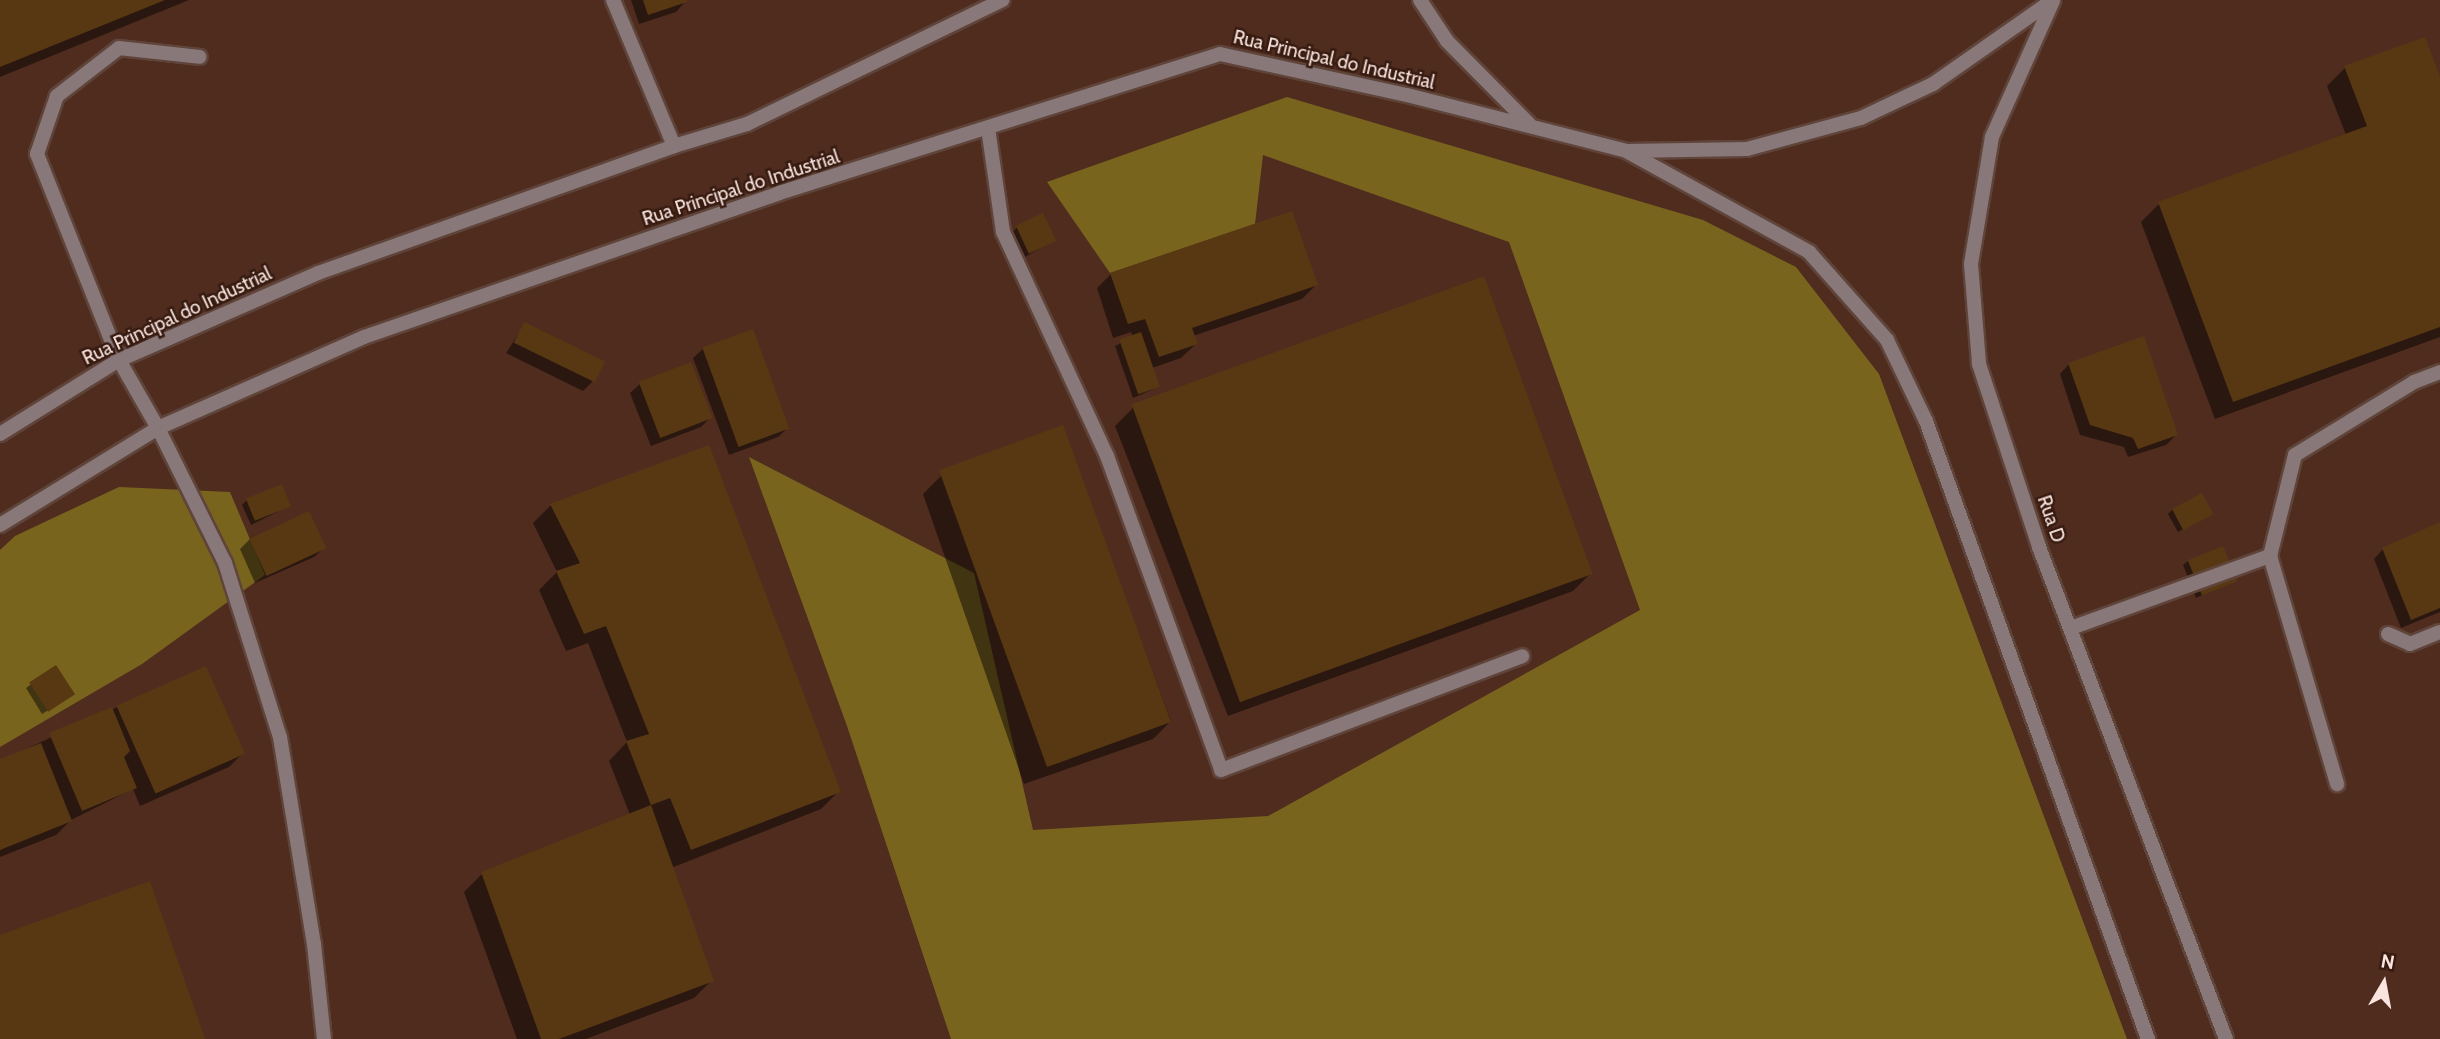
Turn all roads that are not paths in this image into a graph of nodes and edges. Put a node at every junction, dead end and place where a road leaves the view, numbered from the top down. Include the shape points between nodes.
1 (613, 0) edge
2 (1002, 0) edge
3 (1420, 0) edge
4 (2053, 0) edge
5 (200, 57) dead end
6 (1530, 125) junction
7 (988, 128) junction
8 (674, 146) junction
9 (1627, 151) junction
10 (119, 360) junction
11 (2440, 372) edge
12 (158, 428) junction
13 (0, 434) edge
14 (0, 525) edge
15 (2270, 556) junction
16 (2071, 628) junction
17 (2440, 632) edge
18 (2388, 634) dead end
19 (1522, 656) dead end
20 (2337, 784) dead end
21 (324, 1039) edge
22 (2148, 1039) edge
23 (2226, 1039) edge

1 - 8 street
2 - 8 street, Rua Principal do Industrial via 747,124
3 - 6 street via 1447,41
4 - 9 street via 1933,84 1861,118 1747,149
4 - 16 street, Rua D via 1992,137 1971,264 1979,365
5 - 10 street via 119,48 57,96 37,154
6 - 7 street, Rua Principal do Industrial via 1220,54
6 - 9 street, Rua Principal do Industrial
7 - 12 street, Rua Principal do Industrial via 779,193 364,337
7 - 19 street via 1003,232 1107,457 1221,770
8 - 10 street, Rua Principal do Industrial via 318,273
9 - 22 street via 1809,252 1887,340 1926,421
10 - 12 street
10 - 13 street, Rua Principal do Industrial
11 - 15 street via 2414,382 2295,455
12 - 14 street, Rua Principal do Industrial
12 - 21 street via 225,563 280,737 314,944
15 - 16 street
15 - 20 street
16 - 23 street, Rua D
17 - 18 street via 2410,644

